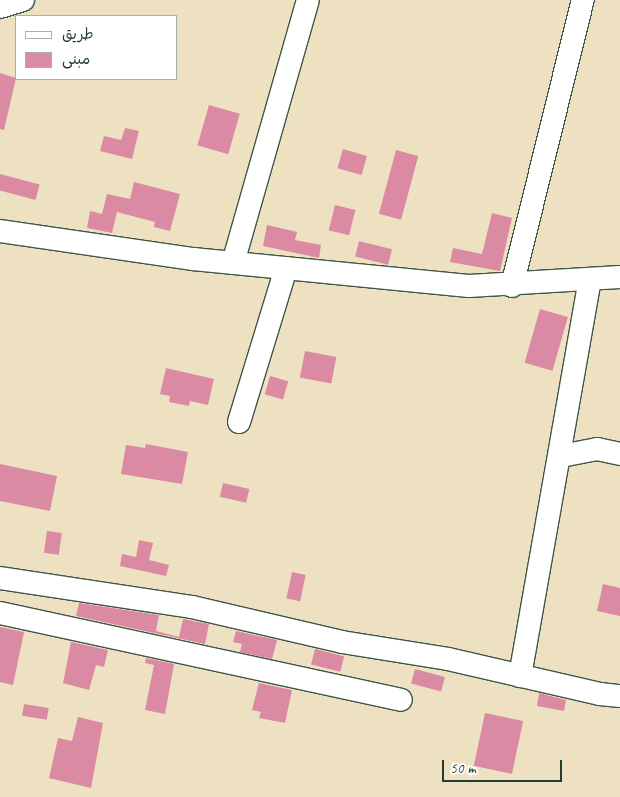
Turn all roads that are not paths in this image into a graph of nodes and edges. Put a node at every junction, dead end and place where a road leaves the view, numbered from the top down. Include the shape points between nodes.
1 (23, 0) edge
2 (308, 0) edge
3 (583, 0) edge
4 (0, 7) edge
5 (0, 231) edge
6 (233, 263) junction
7 (286, 268) junction
8 (620, 277) edge
9 (590, 281) junction
10 (512, 286) junction
11 (240, 422) dead end
12 (620, 454) edge
13 (561, 456) junction
14 (0, 578) edge
15 (59, 588) junction
16 (0, 613) edge
17 (53, 625) junction
18 (520, 676) junction
19 (620, 696) edge
20 (401, 700) dead end

1 - 4 street
2 - 6 street
3 - 10 street
5 - 6 street
6 - 7 street
7 - 10 street via 469,286
7 - 11 street
8 - 9 street
9 - 10 street
9 - 13 street
12 - 13 street via 597,450
13 - 18 street
14 - 15 street
15 - 17 street
15 - 18 street via 192,607 342,642 448,659
16 - 17 street
17 - 20 street
18 - 19 street

